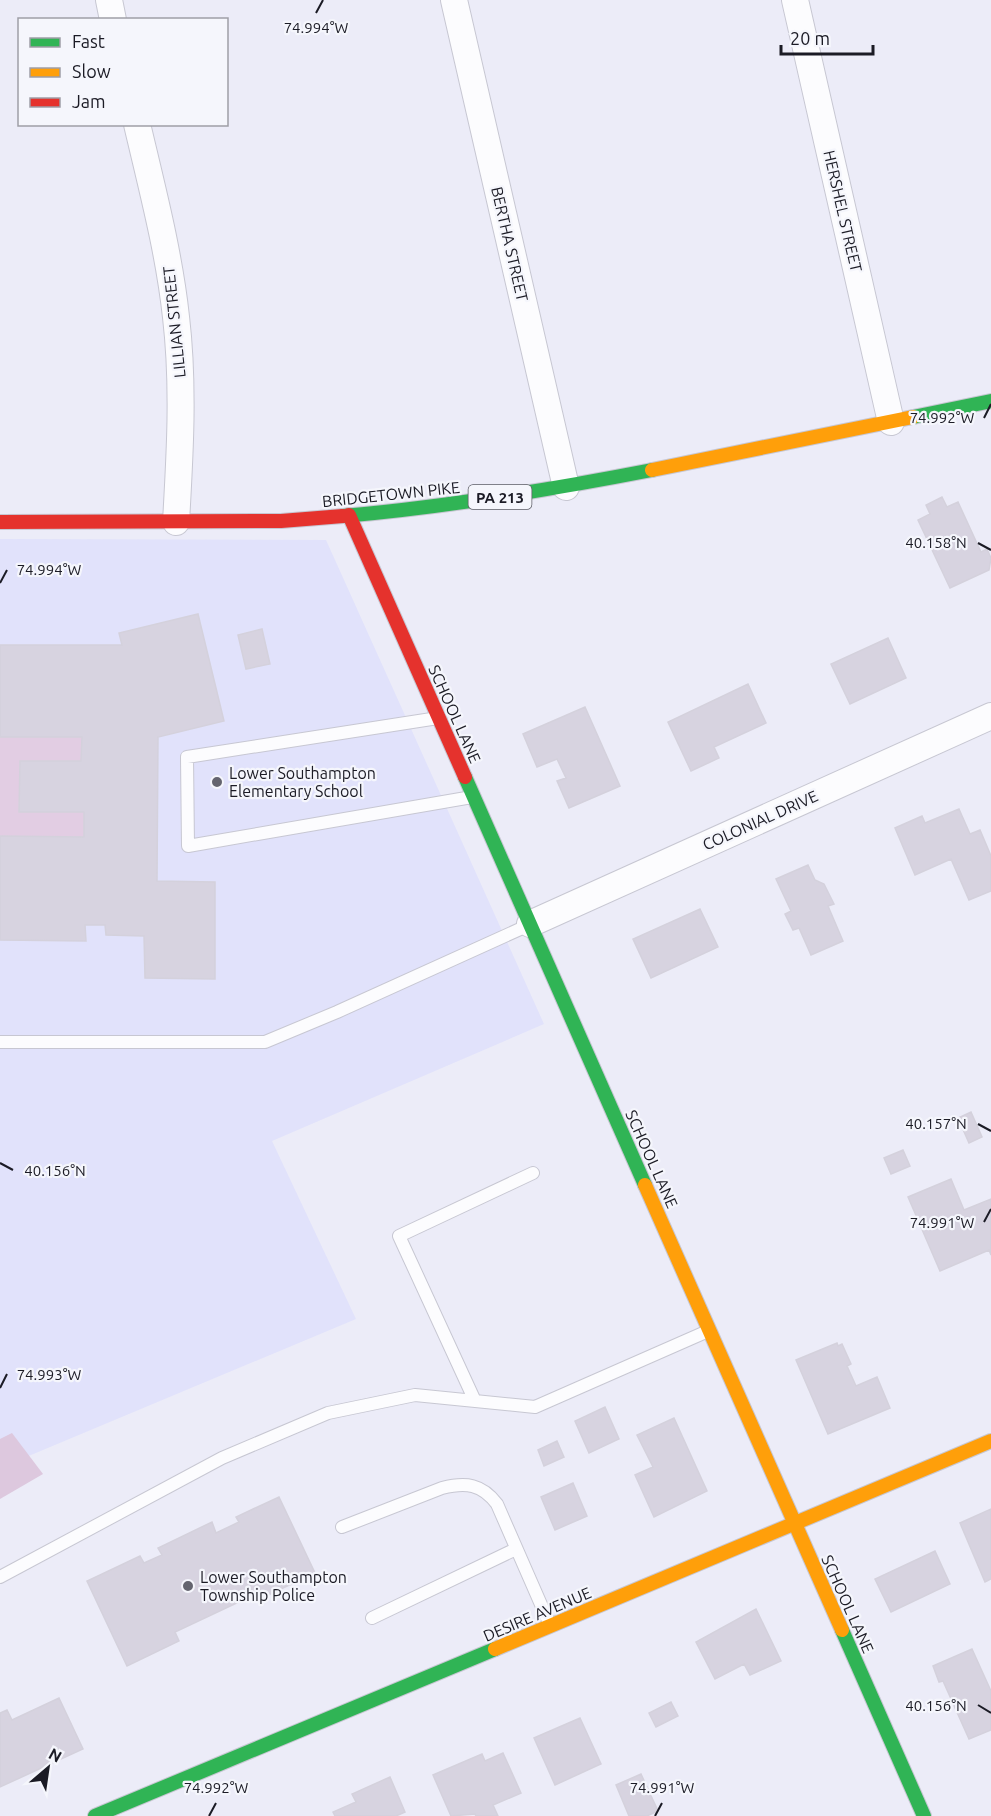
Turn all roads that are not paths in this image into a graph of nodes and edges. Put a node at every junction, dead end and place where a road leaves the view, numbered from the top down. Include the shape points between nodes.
1 (109, 0) edge
2 (453, 0) edge
3 (795, 0) edge
4 (113, 18) edge
5 (137, 126) edge
6 (991, 401) edge
7 (891, 422) junction
8 (566, 487) junction
9 (349, 515) junction
10 (0, 522) edge
11 (176, 522) junction
12 (991, 716) edge
13 (439, 718) junction
14 (474, 797) junction
15 (530, 924) junction
16 (0, 1042) edge
17 (533, 1173) dead end
18 (710, 1331) junction
19 (476, 1401) junction
20 (991, 1441) edge
21 (794, 1523) junction
22 (342, 1527) dead end
23 (516, 1549) junction
24 (0, 1577) edge
25 (372, 1618) dead end
26 (550, 1626) junction
27 (95, 1816) edge
28 (924, 1816) edge

1 - 4 street
2 - 8 street, BERTHA STREET
3 - 7 street, HERSHEL STREET
5 - 11 street, LILLIAN STREET via 177,318 181,433
6 - 7 street, BRIDGETOWN PIKE / PA 213
7 - 8 street, BRIDGETOWN PIKE / PA 213
8 - 9 street, BRIDGETOWN PIKE / PA 213 via 433,508
9 - 11 street, BRIDGETOWN PIKE / PA 213 via 281,521
9 - 13 street, SCHOOL LANE
10 - 11 street, BRIDGETOWN PIKE / PA 213
12 - 15 street, COLONIAL DRIVE
13 - 14 street, SCHOOL LANE
13 - 14 lane via 187,757 188,846
14 - 15 street, SCHOOL LANE
15 - 16 lane via 265,1042
15 - 18 street, SCHOOL LANE
17 - 19 lane via 399,1236
18 - 19 lane via 536,1407
18 - 21 street, SCHOOL LANE
19 - 24 lane via 415,1395 328,1413 222,1458
20 - 21 street, DESIRE AVENUE
21 - 26 street, DESIRE AVENUE
21 - 28 street, SCHOOL LANE
22 - 23 lane via 459,1484 477,1486 497,1504
23 - 25 lane
23 - 26 lane
26 - 27 street, DESIRE AVENUE

